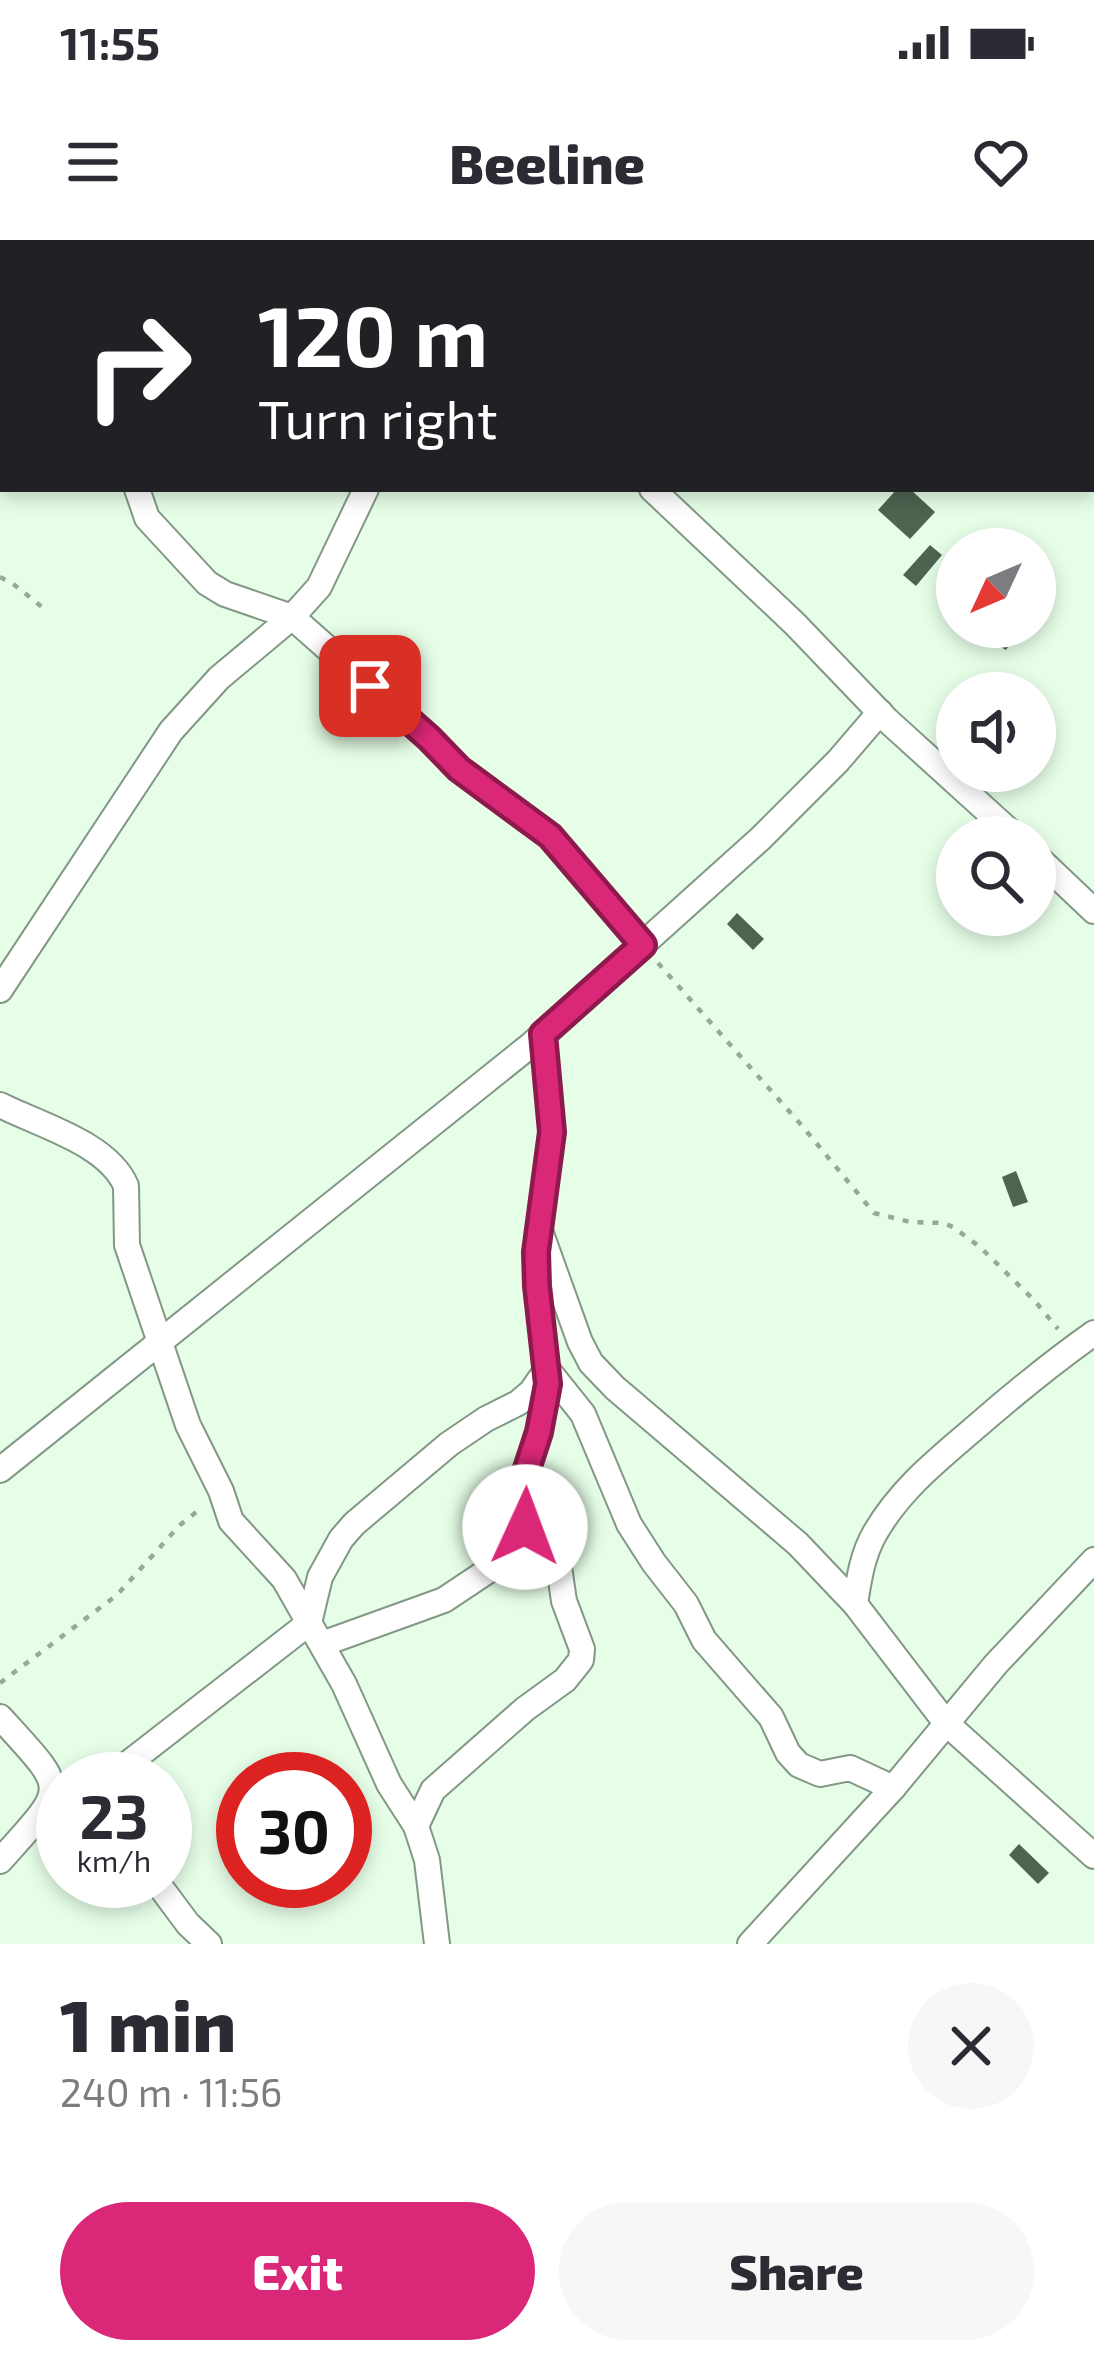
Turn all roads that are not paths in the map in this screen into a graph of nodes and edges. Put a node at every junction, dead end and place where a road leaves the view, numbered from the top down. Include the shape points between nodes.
1 (138, 492) edge
2 (365, 492) edge
3 (655, 492) edge
4 (292, 617) junction
5 (880, 712) junction
6 (993, 816) edge
7 (1056, 875) edge
8 (1094, 911) edge
9 (643, 945) junction
10 (0, 990) edge
11 (543, 1034) junction
12 (0, 1105) edge
13 (539, 1228) junction
14 (1084, 1340) edge
15 (159, 1343) junction
16 (547, 1369) junction
17 (0, 1470) edge
18 (1094, 1560) edge
19 (559, 1567) dead end
20 (855, 1604) junction
21 (315, 1633) junction
22 (946, 1723) junction
23 (8, 1726) edge
24 (39, 1752) edge
25 (146, 1752) edge
26 (893, 1788) junction
27 (416, 1826) junction
28 (1094, 1856) edge
29 (0, 1861) edge
30 (176, 1908) edge
31 (209, 1944) edge
32 (437, 1944) edge
33 (750, 1944) edge

1 - 4 street via 147,518 207,583
2 - 4 street via 319,587
3 - 5 street
4 - 9 street via 459,769 550,836
4 - 10 street via 171,731
5 - 6 street
5 - 9 street via 760,839
7 - 8 street
9 - 11 street
11 - 13 street via 552,1132
11 - 15 street
12 - 15 street via 59,1130 123,1178 127,1246
13 - 16 street
13 - 20 street via 590,1363 782,1529
14 - 20 street via 895,1502 867,1550
15 - 17 street
15 - 21 street via 231,1520 284,1579
16 - 21 street via 518,1403 449,1444 355,1523 320,1577
16 - 21 street via 548,1397 523,1481 519,1545 444,1600
16 - 26 street via 583,1414 629,1524 704,1640 771,1717 788,1753 820,1774 850,1768
18 - 22 street
19 - 27 street via 581,1660 433,1790
20 - 22 street
21 - 25 street
21 - 27 street
22 - 26 street
22 - 28 street
23 - 24 street
23 - 29 street via 44,1765 53,1791
26 - 33 street
27 - 32 street
30 - 31 street

